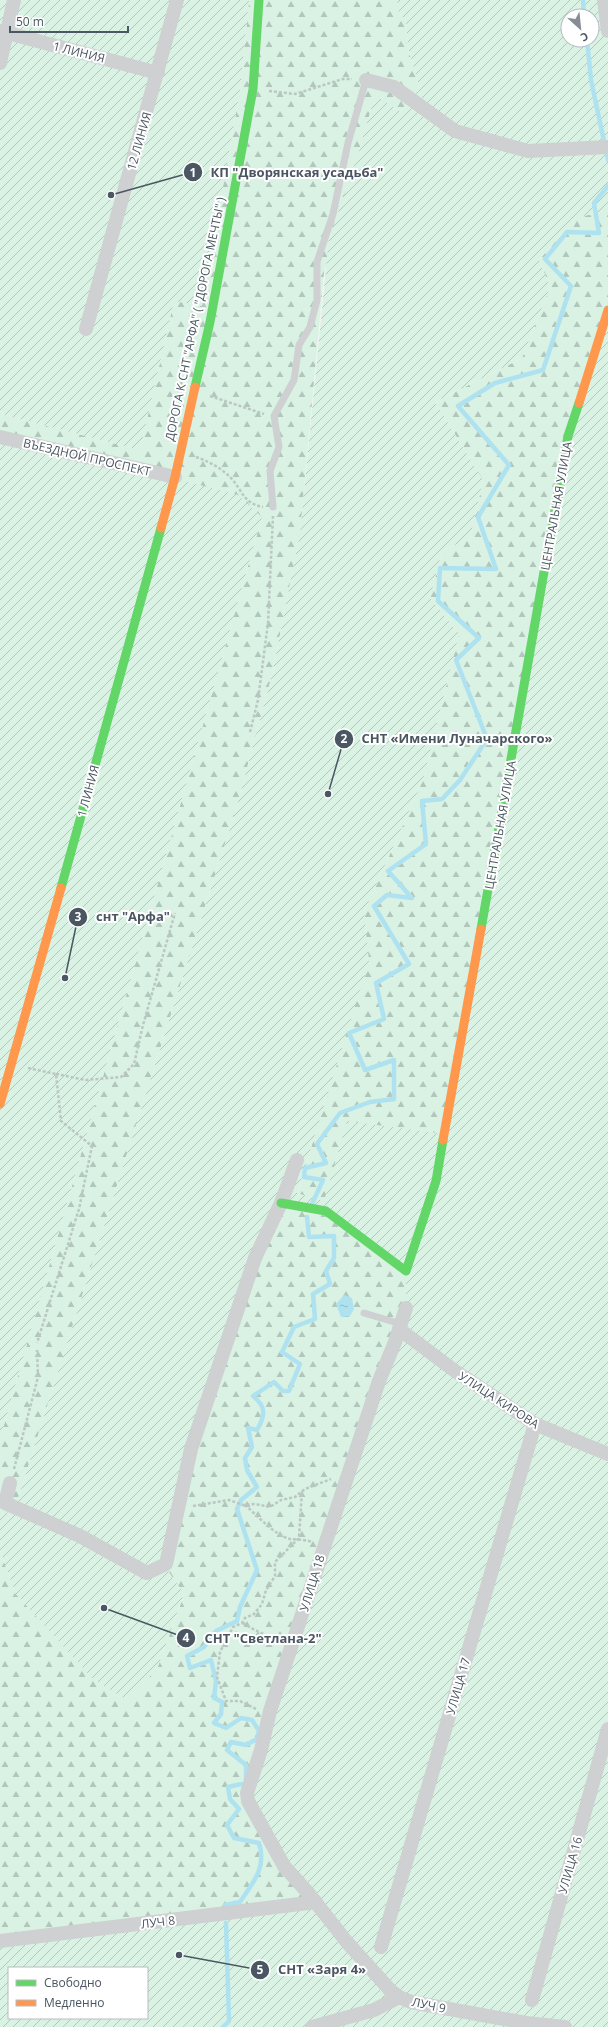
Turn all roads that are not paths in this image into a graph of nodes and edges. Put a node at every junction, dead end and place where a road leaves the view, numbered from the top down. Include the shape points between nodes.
1 (14, 0) edge
2 (177, 0) edge
3 (259, 0) edge
4 (604, 0) edge
5 (608, 31) edge
6 (4, 32) edge
7 (0, 63) edge
8 (158, 73) junction
9 (366, 80) joint
10 (608, 147) edge
11 (608, 310) edge
12 (86, 329) dead end
13 (0, 437) edge
14 (175, 477) junction
15 (273, 507) road end
16 (7, 1072) edge
17 (0, 1104) edge
18 (297, 1160) dead end
19 (282, 1203) junction
20 (406, 1308) dead end
21 (364, 1313) dead end
22 (400, 1327) junction
23 (535, 1424) junction
24 (608, 1454) edge
25 (10, 1483) road end
26 (608, 1729) edge
27 (313, 1899) junction
28 (0, 1941) edge
29 (381, 1947) dead end
30 (399, 1997) junction
31 (532, 2000) dead end
32 (526, 2025) edge
33 (312, 2027) edge
34 (565, 2027) edge

1 - 6 street
2 - 8 street, 12 ЛИНИЯ
3 - 14 street, ДОРОГА К СНТ "АРФА" ( "ДОРОГА МЕЧТЫ" ) via 253,89 210,322
4 - 5 street
6 - 7 street
6 - 8 street, 1 ЛИНИЯ
8 - 12 street, 12 ЛИНИЯ
9 - 10 street via 394,87 456,131 528,152
9 - 15 lane via 348,143 333,214 317,262 317,300 310,327 298,345 294,380 274,416 279,447 270,470
11 - 19 street, ЦЕНТРАЛЬНАЯ УЛИЦА via 568,436 436,1181 406,1271 326,1211
13 - 14 street, ВЪЕЗДНОЙ ПРОСПЕКТ
14 - 16 street, 1 ЛИНИЯ
16 - 17 street, 1 ЛИНИЯ
18 - 19 street
19 - 25 street via 255,1258 191,1449 166,1564 147,1573 80,1536 5,1504
20 - 22 street, УЛИЦА 18
21 - 22 lane
22 - 23 street, УЛИЦА КИРОВА via 455,1371
22 - 27 street, УЛИЦА 18 via 379,1381 324,1545 268,1716 261,1750 247,1793 248,1801 284,1866
23 - 24 street, УЛИЦА КИРОВА
23 - 29 street, УЛИЦА 17
26 - 31 street, УЛИЦА 16
27 - 28 street, ЛУЧ 8
27 - 30 street, ЛУЧ 9 via 346,1942
30 - 32 street, ЛУЧ 9 via 411,2002
30 - 33 street via 374,2010
32 - 34 street, ЛУЧ 9

